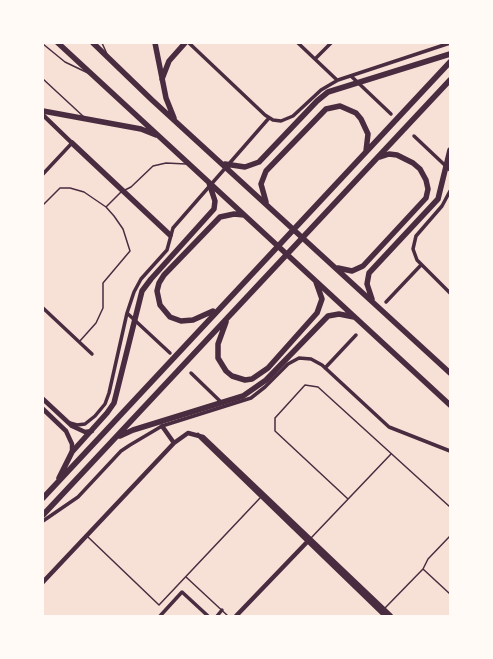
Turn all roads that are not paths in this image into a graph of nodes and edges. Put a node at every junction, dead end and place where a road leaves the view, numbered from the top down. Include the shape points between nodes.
1 (58, 43) edge
2 (93, 43) edge
3 (102, 43) edge
4 (155, 43) edge
5 (185, 43) edge
6 (189, 43) edge
7 (298, 43) edge
8 (331, 43) edge
9 (450, 43) edge
10 (43, 44) edge
11 (450, 54) edge
12 (110, 59) junction
13 (315, 60) junction
14 (450, 62) edge
15 (93, 75) junction
16 (351, 76) junction
17 (43, 79) edge
18 (337, 80) junction
19 (450, 80) edge
20 (162, 81) junction
21 (43, 111) edge
22 (391, 114) dead end
23 (43, 115) edge
24 (269, 118) junction
25 (88, 120) junction
26 (176, 122) junction
27 (159, 136) junction
28 (414, 136) dead end
29 (72, 143) junction
30 (450, 150) edge
31 (365, 152) junction
32 (375, 160) junction
33 (222, 162) junction
34 (190, 165) junction
35 (450, 170) edge
36 (43, 174) edge
37 (209, 182) junction
38 (122, 191) junction
39 (450, 191) edge
40 (267, 204) junction
41 (43, 205) edge
42 (106, 206) junction
43 (245, 216) junction
44 (170, 235) junction
45 (332, 263) junction
46 (422, 265) junction
47 (316, 280) junction
48 (450, 293) edge
49 (386, 302) dead end
50 (377, 306) junction
51 (43, 308) edge
52 (217, 309) junction
53 (127, 313) junction
54 (355, 317) junction
55 (227, 318) junction
56 (356, 335) dead end
57 (79, 342) junction
58 (170, 353) dead end
59 (92, 354) dead end
60 (325, 368) junction
61 (191, 373) dead end
62 (450, 373) edge
63 (43, 399) edge
64 (450, 405) edge
65 (226, 407) junction
66 (43, 409) edge
67 (65, 420) junction
68 (160, 424) junction
69 (92, 431) junction
70 (114, 439) junction
71 (174, 442) junction
72 (450, 451) edge
73 (72, 452) junction
74 (391, 454) junction
75 (56, 484) junction
76 (262, 496) junction
77 (43, 498) edge
78 (348, 499) junction
79 (450, 507) edge
80 (43, 515) edge
81 (43, 521) edge
82 (87, 535) junction
83 (450, 536) edge
84 (309, 541) junction
85 (423, 569) junction
86 (186, 577) junction
87 (43, 582) edge
88 (450, 594) edge
89 (222, 610) junction
90 (383, 613) edge
91 (160, 616) edge
92 (208, 616) edge
93 (217, 616) edge
94 (228, 616) edge
95 (236, 616) edge
96 (239, 616) edge
97 (391, 616) edge

1 - 15 main road
2 - 12 main road
3 - 12 lane
4 - 20 main road
5 - 20 main road via 169,60
6 - 24 street
7 - 13 street
8 - 13 street
9 - 16 street
10 - 15 lane via 65,62
11 - 33 main road via 328,92 255,165 240,167
12 - 26 main road
13 - 18 street
14 - 31 main road
15 - 27 main road
16 - 18 street
16 - 22 street
17 - 25 lane
18 - 24 street via 321,90 289,119 277,121
19 - 32 main road
20 - 26 main road
21 - 25 main road
23 - 29 street
24 - 44 street via 176,224
25 - 27 main road via 141,129
26 - 33 main road
27 - 34 main road
28 - 35 street
29 - 36 street
29 - 38 main road
30 - 50 main road via 438,199 369,273 368,288
31 - 40 main road via 368,134 362,119 356,113 340,106 333,106 321,112 263,176 261,184
31 - 52 main road
32 - 45 main road via 389,154 413,163 420,169 427,184 426,198 361,268 352,271 341,269
32 - 55 main road
33 - 40 main road
34 - 37 main road
34 - 38 lane via 176,163 153,166
37 - 43 main road
37 - 69 main road via 215,201 212,212 151,279 141,295 111,408
38 - 42 lane
38 - 44 main road
39 - 46 street via 442,206 415,238 414,255
40 - 45 main road
41 - 42 lane via 60,188 70,188 84,192
42 - 57 lane via 123,229 130,251 102,283 103,308 96,323
43 - 47 main road
43 - 52 main road via 234,214 220,217 164,275 157,291 160,305 175,319 188,321
44 - 53 street via 167,250 139,283
45 - 50 main road
46 - 48 street
46 - 49 street
47 - 54 main road
47 - 55 main road via 322,299 320,309 263,373 252,379 238,379 226,371 218,358 217,349
50 - 62 main road
51 - 57 street
52 - 75 main road
53 - 58 street
53 - 67 street via 105,404 85,424 76,425
54 - 64 main road
54 - 68 main road via 339,314 328,316 266,380 243,396
55 - 70 main road
56 - 60 street
57 - 59 street
60 - 65 street via 311,359 299,358 288,364 255,396
60 - 72 street via 389,427
61 - 65 street
63 - 67 street
65 - 68 street
66 - 73 street via 66,431 72,444
67 - 69 street via 78,430
68 - 70 main road via 133,430
68 - 71 street
68 - 81 street via 121,451 78,497
69 - 73 main road
70 - 80 main road
71 - 76 street via 185,434 198,435
71 - 82 street
73 - 75 main road
74 - 78 lane
74 - 78 lane via 318,387 305,385 275,418 275,432
74 - 79 lane
75 - 77 main road
76 - 84 street
76 - 86 lane
78 - 84 lane
82 - 86 lane via 160,605
82 - 87 street
83 - 85 lane via 428,559
84 - 90 street
84 - 95 street
84 - 96 street
85 - 88 lane
85 - 90 lane
86 - 89 lane
89 - 93 street
89 - 94 lane
90 - 97 street
91 - 92 street via 182,592

